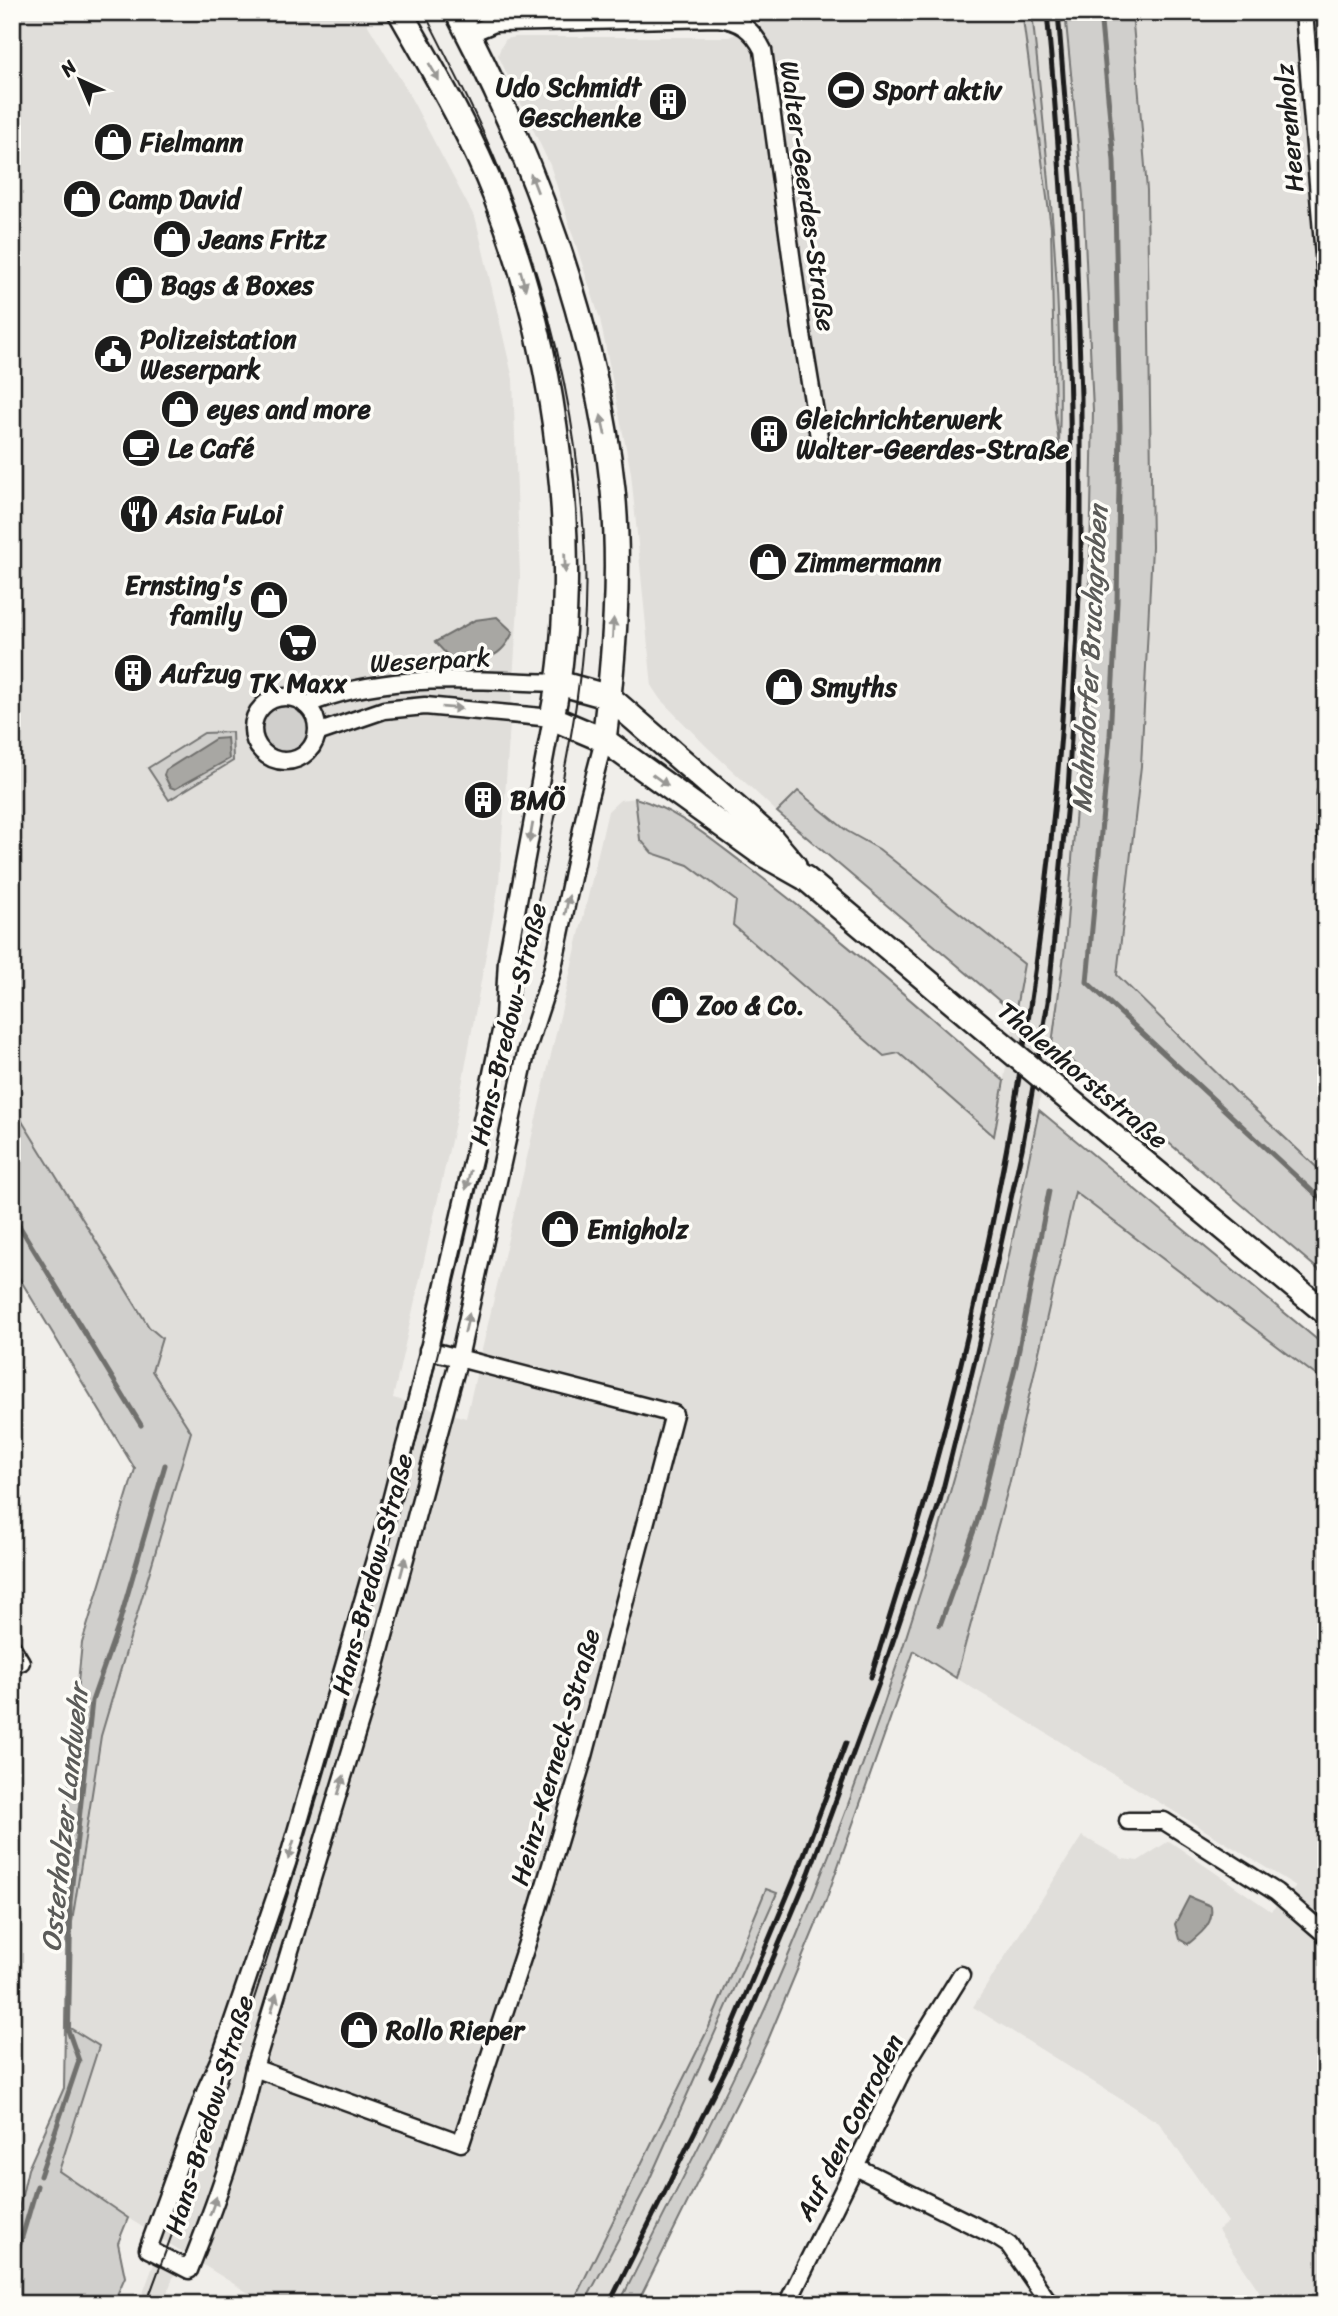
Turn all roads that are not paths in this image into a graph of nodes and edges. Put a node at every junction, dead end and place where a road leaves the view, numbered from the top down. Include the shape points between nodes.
1 (400, 12) edge
2 (457, 12) edge
3 (1304, 12) edge
4 (468, 34) junction
5 (1326, 281) edge
6 (821, 449) dead end
7 (559, 683) junction
8 (609, 697) junction
9 (306, 705) junction
10 (552, 718) junction
11 (317, 733) junction
12 (604, 740) junction
13 (1326, 794) edge
14 (1326, 834) edge
15 (805, 878) junction
16 (1326, 1314) edge
17 (428, 1350) junction
18 (459, 1358) junction
19 (12, 1647) edge
20 (21, 1662) dead end
21 (1128, 1821) dead end
22 (1326, 1935) edge
23 (961, 1975) dead end
24 (254, 2068) junction
25 (856, 2167) junction
26 (786, 2304) edge
27 (1050, 2304) edge

1 -> 7 main road, Hans-Bredow-Straße via 469,136 496,197 543,355 562,495 566,576
2 - 4 main road, Hans-Bredow-Straße
3 - 5 street, Heerenholz
4 - 6 street, Walter-Geerdes-Straße via 495,23 717,18 739,23 756,35 763,50
8 -> 4 main road, Hans-Bredow-Straße via 615,579 607,444 586,347 551,225 507,113
7 - 8 main road
7 - 9 street, Weserpark via 437,680 370,686 327,695
7 - 10 main road, Hans-Bredow-Straße
8 - 12 main road, Hans-Bredow-Straße
8 - 15 main road, Thalenhorststraße via 771,838
9 - 11 street via 315,717
9 - 11 street via 283,697 262,707 254,724 256,742 267,756 293,761 308,752
11 -> 10 street, Weserpark via 384,710 425,706
10 - 12 main road, Thalenhorststraße
10 -> 17 street, Hans-Bredow-Straße via 507,960 504,1017
12 -> 15 main road, Thalenhorststraße via 759,852
18 -> 12 street, Hans-Bredow-Straße via 527,1049 552,972
13 - 14 street
15 - 16 main road, Thalenhorststraße, bridge
17 - 18 street, Heinz-Kerneck-Straße
17 -> 24 street, Hans-Bredow-Straße via 379,1546 287,1863 148,2249 189,2270 227,2167
24 -> 18 street, Hans-Bredow-Straße via 368,1695
18 - 24 street, Heinz-Kerneck-Straße via 674,1414 584,1756 461,2143
19 - 20 street
21 - 22 street via 1164,1821 1276,1892
23 - 25 street, Auf den Conroden via 904,2067
25 - 26 street, Auf den Conroden
25 - 27 street via 1009,2245

